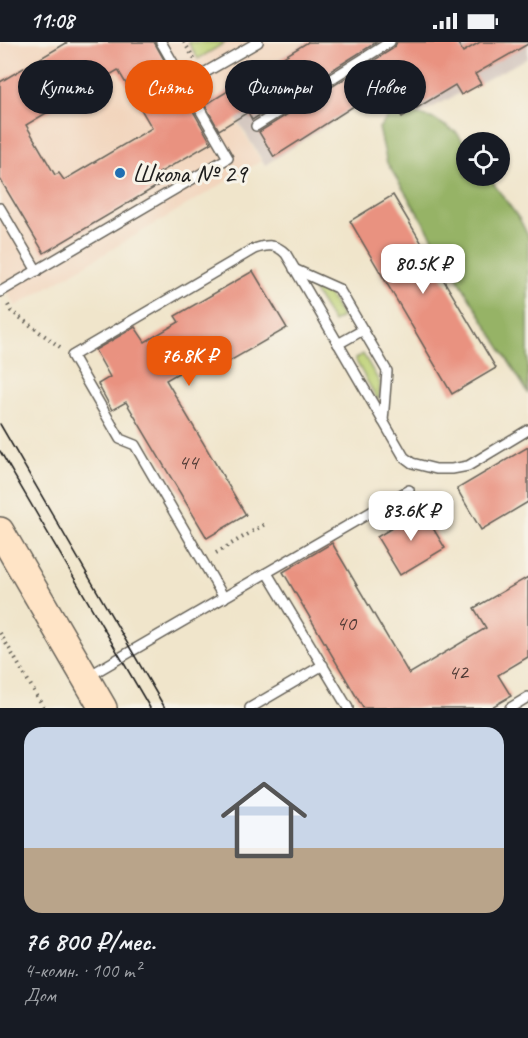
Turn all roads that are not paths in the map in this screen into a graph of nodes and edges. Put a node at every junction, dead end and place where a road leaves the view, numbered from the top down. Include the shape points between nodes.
1 (161, 42) edge
2 (258, 42) edge
3 (390, 42) edge
4 (171, 60) edge
5 (213, 68) edge
6 (202, 114) edge
7 (256, 126) dead end
8 (0, 208) edge
9 (294, 269) junction
10 (37, 271) junction
11 (0, 292) edge
12 (363, 330) junction
13 (338, 344) junction
14 (383, 421) junction
15 (528, 430) edge
16 (409, 490) dead end
17 (0, 531) edge
18 (267, 573) junction
19 (224, 598) junction
20 (323, 665) junction
21 (86, 678) junction
22 (528, 698) edge
23 (103, 708) edge
24 (250, 708) edge
25 (348, 708) edge
26 (510, 708) edge

1 - 4 lane
2 - 5 lane
3 - 7 lane
6 - 10 lane via 228,158
8 - 10 lane
9 - 12 lane via 339,289
9 - 13 lane
9 - 19 lane via 281,249 254,249 72,356 120,439 135,445
10 - 11 lane
12 - 13 lane
12 - 14 lane via 387,371
13 - 14 lane
14 - 15 lane via 404,457 436,469 468,466
16 - 18 lane
17 - 21 main road
18 - 19 lane
18 - 20 lane
19 - 21 lane
20 - 24 lane
20 - 25 lane
21 - 23 main road
22 - 26 lane

